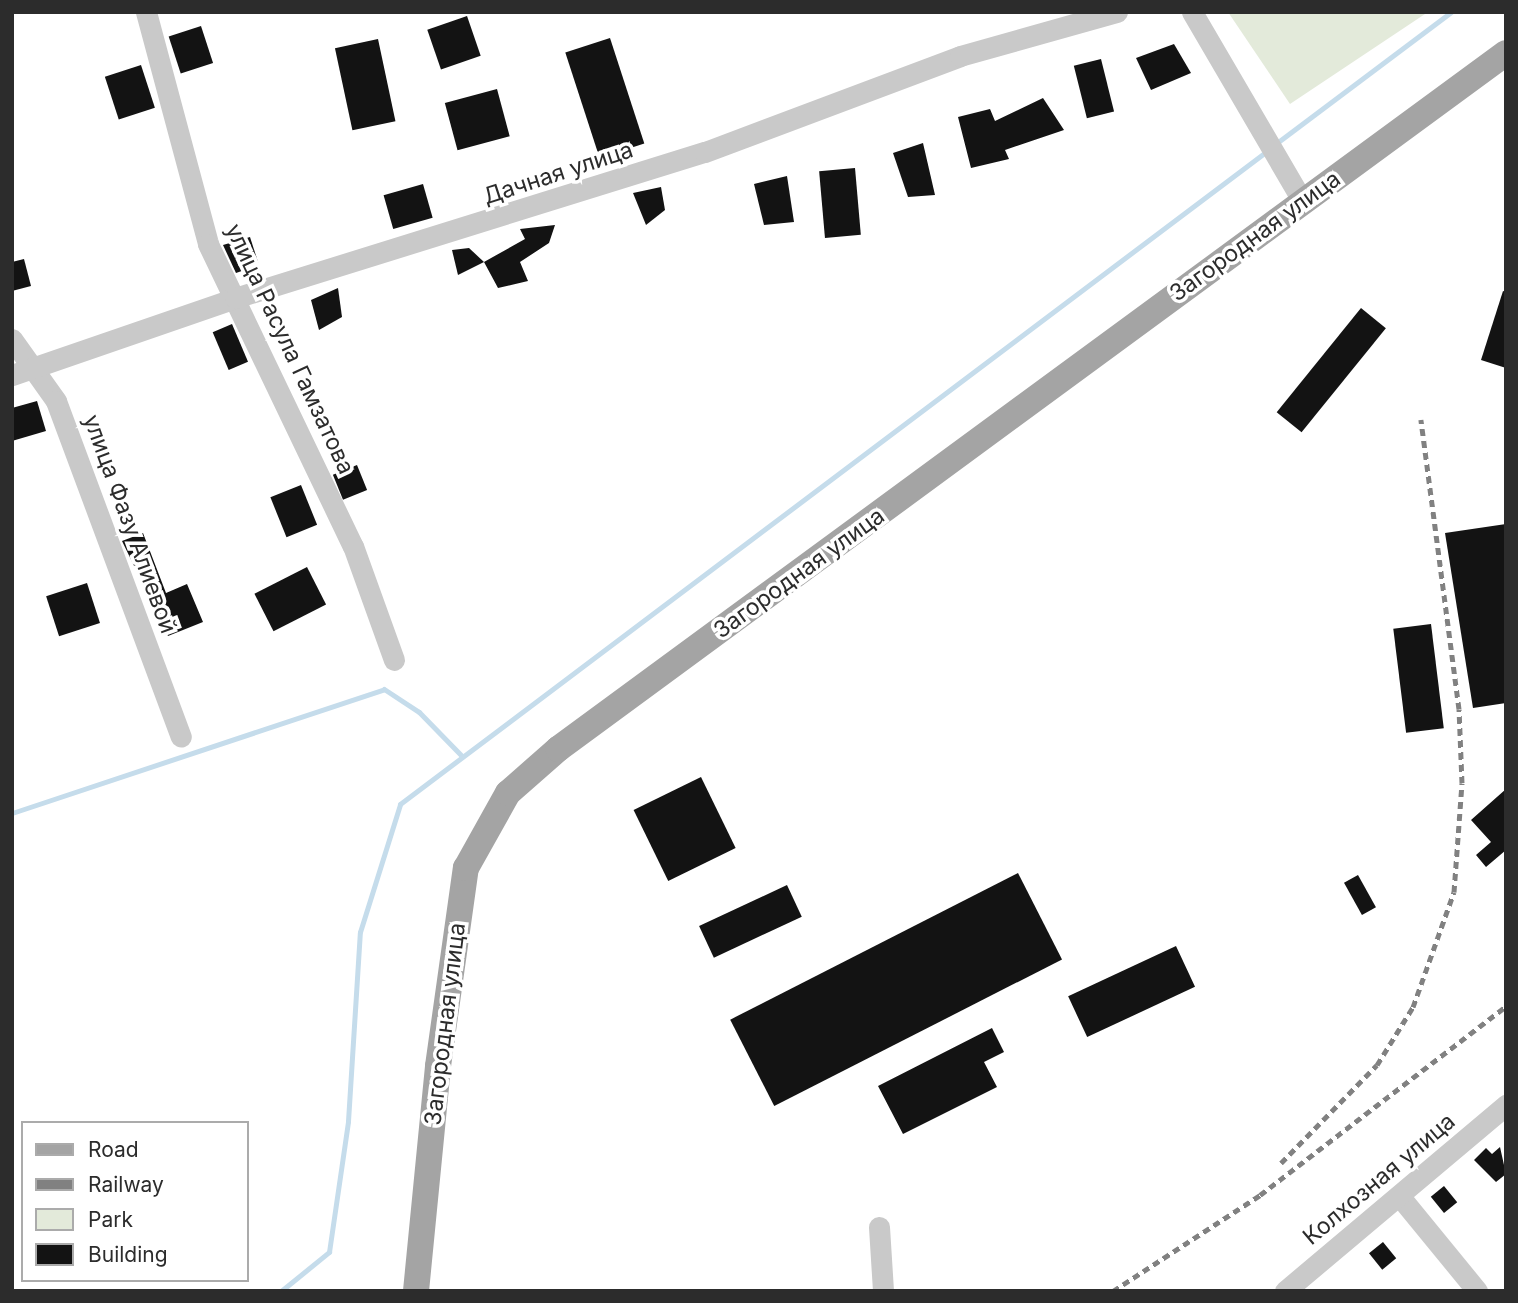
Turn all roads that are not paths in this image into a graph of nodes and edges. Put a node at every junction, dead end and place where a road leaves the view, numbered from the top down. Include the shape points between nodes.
1 (146, 12) edge
2 (1117, 12) edge
3 (1192, 12) edge
4 (1506, 53) edge
5 (1303, 200) junction
6 (235, 298) junction
7 (12, 339) edge
8 (33, 367) junction
9 (12, 375) edge
10 (394, 660) dead end
11 (181, 737) dead end
12 (1506, 1105) edge
13 (1401, 1198) junction
14 (879, 1227) dead end
15 (416, 1291) edge
16 (883, 1291) edge
17 (1285, 1291) edge
18 (1477, 1291) edge

1 - 6 street, улица Расула Гамзатова via 208,244
2 - 6 street, Дачная улица via 960,56 705,152 461,233
3 - 5 street
4 - 5 main road, Загородная улица
5 - 15 main road, Загородная улица via 558,749 508,793 466,868 438,1066
6 - 8 street, Дачная улица
6 - 10 street, улица Расула Гамзатова via 353,547
7 - 8 street, улица Фазу Алиевой
8 - 9 street, Дачная улица
8 - 11 street, улица Фазу Алиевой via 56,401
12 - 13 street, Колхозная улица
13 - 17 street, Колхозная улица
13 - 18 street
14 - 16 street

